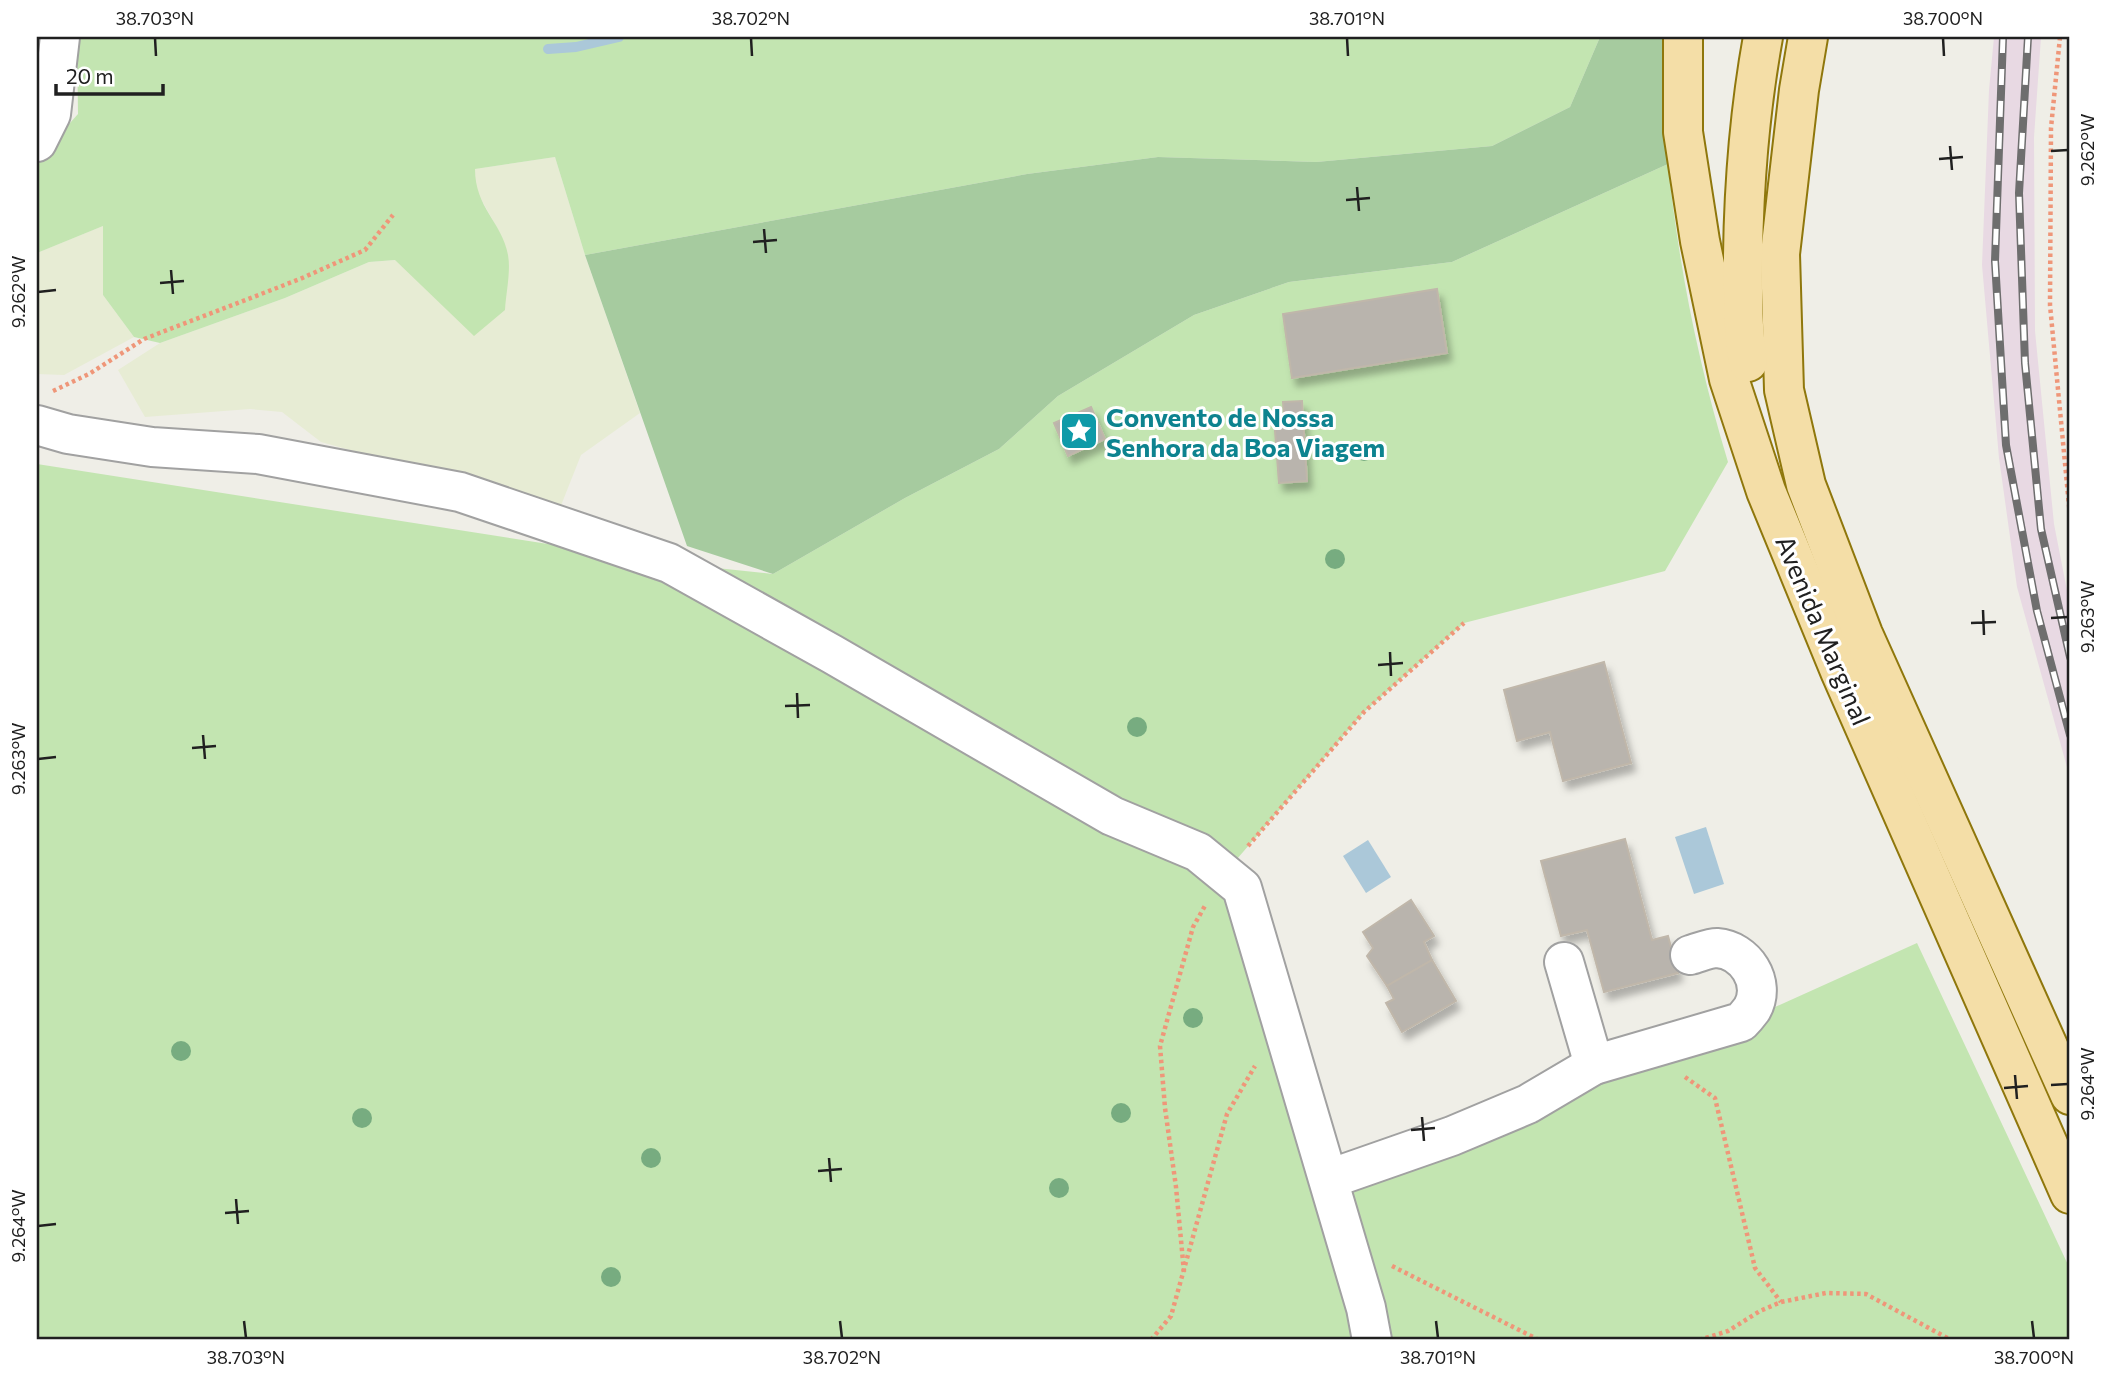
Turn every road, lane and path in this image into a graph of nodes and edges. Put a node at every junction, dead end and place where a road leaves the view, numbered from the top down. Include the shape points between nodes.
1 (60, 37) edge
2 (1683, 37) edge
3 (1763, 37) edge
4 (1808, 37) edge
5 (2060, 37) edge
6 (46, 81) edge
7 (37, 142) edge
8 (393, 215) dead end
9 (45, 408) edge
10 (1766, 491) junction
11 (2070, 516) edge
12 (1690, 956) dead end
13 (1564, 962) dead end
14 (1282, 1018) junction
15 (1646, 1050) junction
16 (1594, 1065) junction
17 (2070, 1094) edge
18 (1329, 1179) junction
19 (2070, 1194) edge
20 (1390, 1265) dead end
21 (1781, 1302) junction
22 (1151, 1340) edge
23 (1372, 1340) edge
24 (1539, 1340) edge
25 (1699, 1340) edge
26 (1951, 1340) edge

1 - 6 street
2 - 10 main road, Avenida Marginal via 1683,132 1700,241 1729,379
3 - 10 main road via 1743,205 1742,326
4 - 17 main road, Avenida Marginal via 1780,254 1784,390 1806,485 1863,634
5 - 11 path via 2051,128 2050,305
6 - 7 street via 51,114
8 - 9 path via 365,250 144,339
9 - 14 street via 68,434 152,447 258,454 460,492 669,563 1112,816 1198,852 1242,888
10 - 19 main road, Avenida Marginal via 1840,671
12 - 15 street via 1714,948 1737,952 1758,986 1753,1008 1741,1022
13 - 16 street
14 - 18 street
14 - 22 path via 1227,1114 1171,1316
15 - 16 street
15 - 21 path via 1715,1098 1755,1269
16 - 18 street via 1528,1104
18 - 23 street
20 - 24 path
21 - 25 path via 1728,1331
21 - 26 path via 1826,1293 1866,1294

